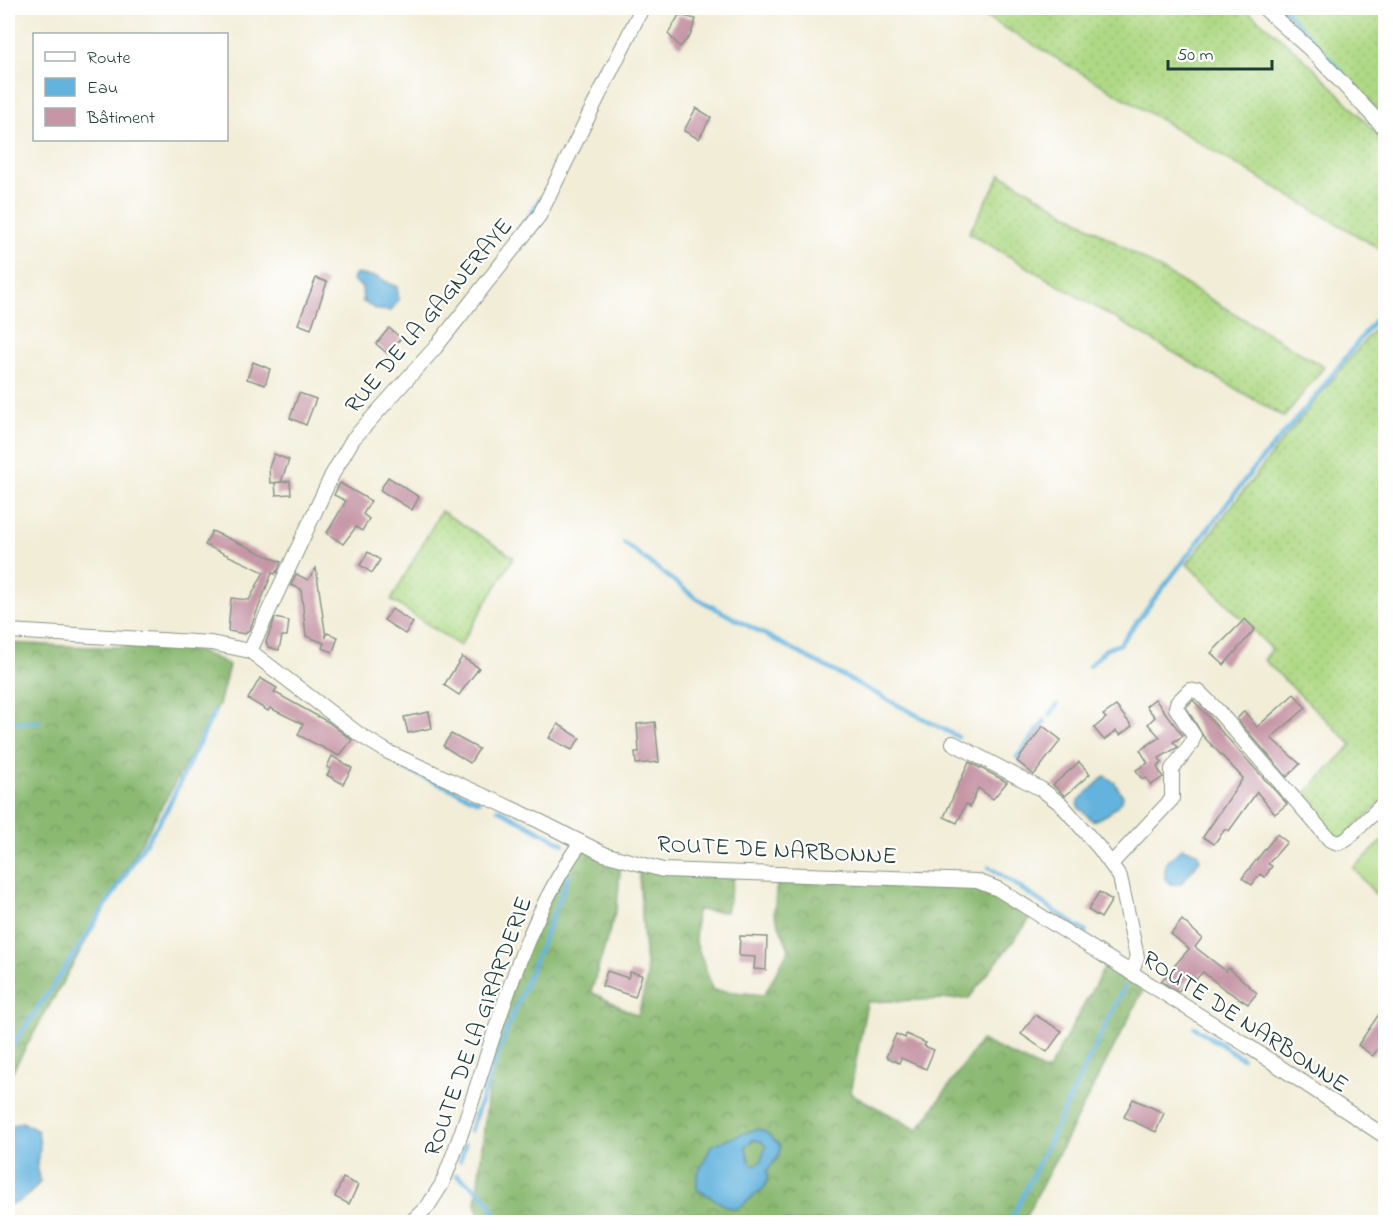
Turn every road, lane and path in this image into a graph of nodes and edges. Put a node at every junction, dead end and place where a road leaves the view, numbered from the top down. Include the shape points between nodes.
1 (642, 8) edge
2 (1264, 8) edge
3 (1386, 129) edge
4 (8, 631) edge
5 (250, 651) junction
6 (953, 743) dead end
7 (1386, 801) edge
8 (581, 842) junction
9 (1111, 864) junction
10 (1131, 973) junction
11 (1386, 1137) edge
12 (411, 1222) edge

1 - 5 street, RUE DE LA GAGNERAYE via 539,216 435,348 353,440 332,475
2 - 3 street via 1313,52
4 - 5 street, ROUTE DE NARBONNE via 211,643
5 - 8 street, ROUTE DE NARBONNE via 378,747
6 - 9 street via 1041,789 1061,804
7 - 9 street via 1346,840 1330,840 1218,711 1199,692 1190,690 1176,708 1194,736 1172,769 1172,799
8 - 10 street, ROUTE DE NARBONNE via 621,860 663,870 977,881 998,889
8 - 12 street, ROUTE DE LA GIRARDERIE via 561,869 544,905 495,1028 442,1184 428,1206
9 - 10 street via 1120,878 1136,948
10 - 11 street, ROUTE DE NARBONNE

